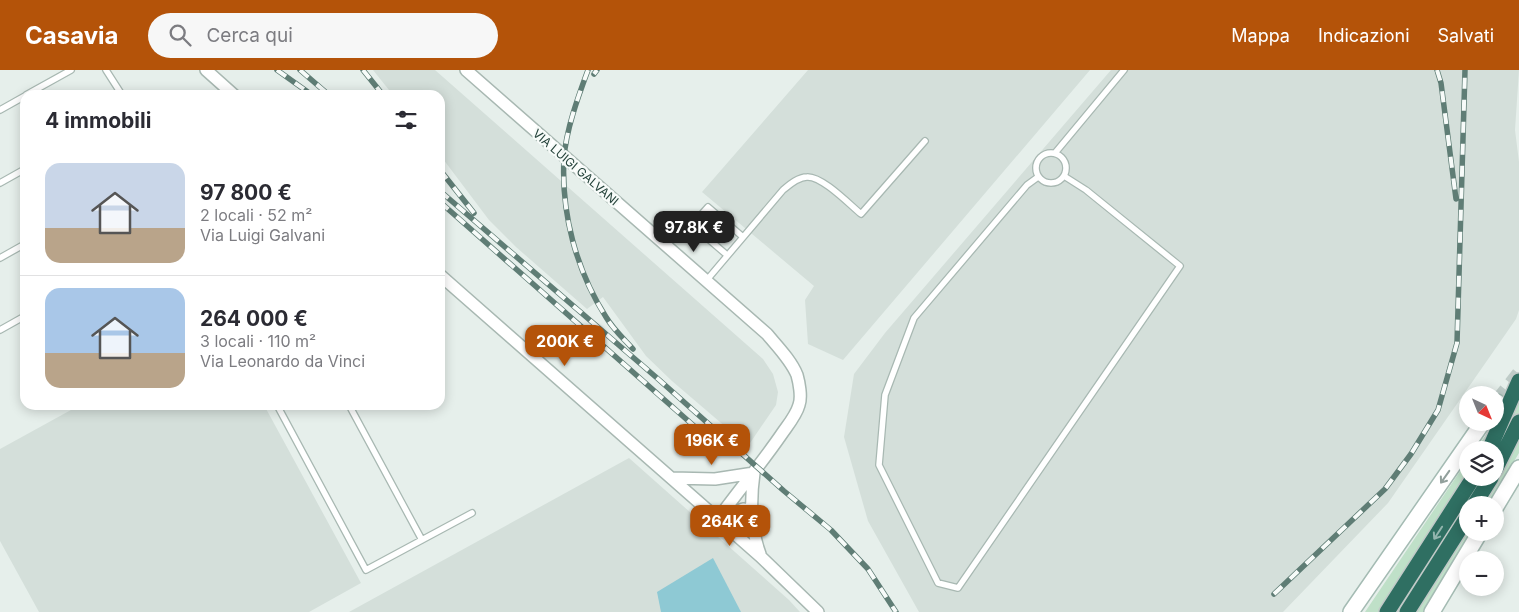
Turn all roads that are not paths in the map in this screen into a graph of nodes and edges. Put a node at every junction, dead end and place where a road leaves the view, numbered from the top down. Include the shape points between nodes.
1 (71, 70) edge
2 (106, 70) edge
3 (206, 70) edge
4 (466, 70) edge
5 (1124, 70) edge
6 (35, 90) edge
7 (119, 90) edge
8 (228, 90) edge
9 (20, 98) edge
10 (0, 110) edge
11 (925, 141) dead end
12 (1055, 153) junction
13 (20, 172) edge
14 (1064, 176) junction
15 (1038, 177) junction
16 (0, 183) edge
17 (743, 237) junction
18 (20, 247) edge
19 (728, 255) junction
20 (0, 258) edge
21 (445, 279) edge
22 (706, 281) junction
23 (20, 319) edge
24 (0, 330) edge
25 (1519, 381) edge
26 (280, 410) edge
27 (352, 410) edge
28 (1519, 422) edge
29 (1477, 431) edge
30 (1493, 441) edge
31 (1504, 452) edge
32 (1519, 468) edge
33 (754, 473) junction
34 (672, 478) junction
35 (1468, 486) edge
36 (1502, 496) edge
37 (751, 510) junction
38 (472, 513) dead end
39 (718, 519) junction
40 (1459, 530) edge
41 (422, 540) junction
42 (1475, 541) edge
43 (760, 556) junction
44 (818, 612) edge
45 (1351, 612) edge
46 (1387, 612) edge
47 (1407, 612) edge
48 (1432, 612) edge

1 - 6 lane
2 - 7 lane
3 - 8 street
4 - 22 street, VIA LUIGI GALVANI
5 - 12 lane
9 - 10 lane
11 - 17 lane via 861,214 819,179 806,176 783,190
12 - 14 lane via 1065,163
12 - 15 lane via 1040,157 1035,169
13 - 16 lane
14 - 15 lane via 1051,183
14 - 15 lane via 1180,266 958,588 938,583 879,464 885,395 914,318 1027,185
17 - 19 lane
17 - 19 lane via 708,207 697,219 692,225
18 - 20 lane
19 - 22 lane
21 - 34 street
22 - 33 street, VIA LUIGI GALVANI via 767,334 797,375 800,405
23 - 24 lane
25 - 30 highway
26 - 41 lane via 366,570
27 - 41 lane
28 - 31 highway
29 -> 45 main road
32 - 36 main road
33 - 34 street via 715,479
33 - 37 street
33 - 39 street, VIA LUIGI GALVANI
34 - 39 street
35 -> 46 highway
37 - 39 street via 744,509
37 - 43 street
38 - 41 lane
39 - 43 street
40 - 47 highway
42 - 48 main road
43 - 44 street

